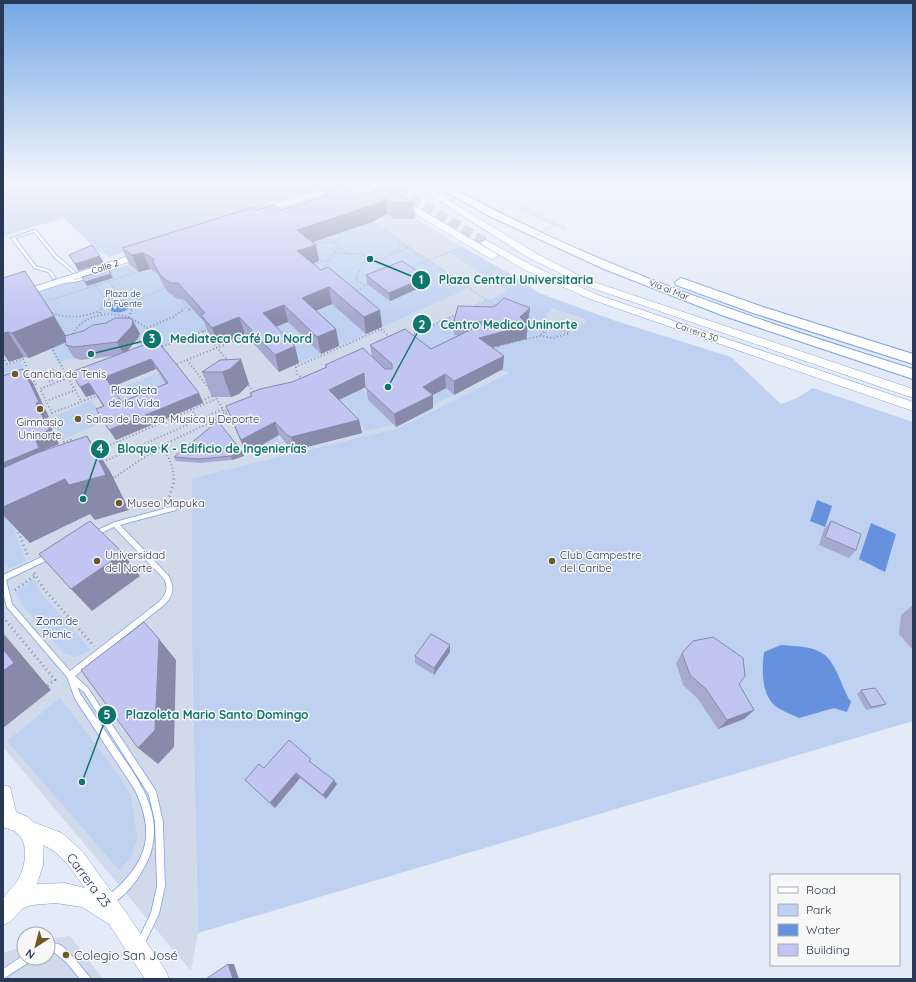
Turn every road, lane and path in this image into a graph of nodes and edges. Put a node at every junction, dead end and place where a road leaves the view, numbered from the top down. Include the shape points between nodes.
1 (336, 228) edge
2 (381, 228) edge
3 (445, 228) edge
4 (488, 228) tunnel mouth
5 (523, 228) edge
6 (550, 228) edge
7 (552, 228) edge
8 (310, 237) edge
9 (530, 239) dead end
10 (400, 241) junction
11 (490, 241) tunnel mouth
12 (333, 242) junction
13 (339, 246) junction
14 (409, 247) junction
15 (462, 247) dead end
16 (600, 249) dead end
17 (397, 252) junction
18 (334, 253) junction
19 (349, 254) junction
20 (367, 257) junction
21 (331, 258) junction
22 (621, 258) dead end
23 (428, 261) junction
24 (306, 268) edge
25 (144, 270) dead end
26 (404, 270) edge
27 (74, 272) junction
28 (329, 274) edge
29 (56, 280) junction
30 (108, 280) junction
31 (166, 283) edge
32 (95, 285) junction
33 (368, 285) edge
34 (168, 286) junction
35 (365, 286) junction
36 (172, 291) edge
37 (597, 292) junction
38 (352, 293) edge
39 (3, 295) edge
40 (177, 295) edge
41 (115, 297) junction
42 (189, 298) edge
43 (139, 299) junction
44 (3, 300) edge
45 (110, 300) junction
46 (488, 300) junction
47 (182, 301) junction
48 (187, 306) junction
49 (48, 307) edge
50 (498, 308) edge
51 (468, 309) edge
52 (191, 311) edge
53 (100, 312) junction
54 (461, 312) edge
55 (128, 317) junction
56 (448, 318) junction
57 (55, 319) dead end
58 (458, 319) edge
59 (522, 319) edge
60 (528, 322) junction
61 (525, 325) edge
62 (549, 326) junction
63 (214, 327) edge
64 (147, 328) junction
65 (203, 331) junction
66 (523, 334) edge
67 (246, 336) edge
68 (410, 336) edge
69 (541, 336) junction
70 (393, 339) edge
71 (526, 339) junction
72 (69, 341) edge
73 (495, 341) edge
74 (56, 346) dead end
75 (163, 346) junction
76 (499, 346) junction
77 (158, 348) edge
78 (216, 348) junction
79 (486, 350) edge
80 (3, 357) edge
81 (913, 359) edge
82 (187, 360) junction
83 (7, 364) junction
84 (173, 365) edge
85 (3, 366) edge
86 (232, 366) edge
87 (913, 374) edge
88 (67, 377) junction
89 (32, 378) junction
90 (82, 378) edge
91 (242, 378) edge
92 (29, 379) edge
93 (308, 381) edge
94 (37, 387) dead end
95 (75, 390) junction
96 (100, 394) edge
97 (913, 394) edge
98 (214, 395) junction
99 (257, 396) edge
100 (216, 399) junction
101 (49, 400) dead end
102 (201, 401) dead end
103 (81, 402) junction
104 (913, 407) edge
105 (191, 409) junction
106 (223, 409) junction
107 (232, 409) edge
108 (225, 412) junction
109 (198, 420) junction
110 (230, 420) edge
111 (48, 430) edge
112 (163, 444) junction
113 (74, 446) edge
114 (87, 454) edge
115 (98, 464) edge
116 (113, 478) dead end
117 (174, 508) dead end
118 (165, 510) junction
119 (115, 524) junction
120 (16, 525) edge
121 (88, 538) edge
122 (60, 552) edge
123 (29, 560) dead end
124 (34, 571) dead end
125 (36, 575) junction
126 (3, 579) edge
127 (7, 595) junction
128 (3, 617) edge
129 (79, 629) dead end
130 (70, 676) junction
131 (47, 686) dead end
132 (3, 794) edge
133 (6, 819) edge
134 (28, 829) junction
135 (17, 899) junction
136 (107, 902) junction
137 (3, 915) edge
138 (122, 927) junction
139 (56, 948) edge
140 (137, 948) junction
141 (16, 966) edge
142 (3, 974) edge
143 (86, 979) edge
144 (158, 979) edge

1 - 12 path via 342,234 341,238
2 - 10 path
3 - 37 main road via 524,274
4 - 37 main road
5 - 87 highway, Vía al Mar via 632,276 735,315
6 - 9 path, bridge
7 - 16 highway
8 - 12 path via 320,243
10 - 14 path
10 - 17 path
11 - 37 main road, Carrera 30 via 529,268
12 - 13 path
13 - 18 path
13 - 19 path
14 - 17 path
14 - 23 path
15 - 23 path
17 - 20 path via 380,259
18 - 19 path
18 - 21 path
19 - 20 path via 362,254
20 - 35 path via 355,279
21 - 24 path
21 - 28 path via 323,269
22 - 81 highway, Vía al Mar via 758,310
23 - 26 path
23 - 46 path
25 - 30 path
27 - 29 street, Calle 2
27 - 29 lane via 56,257 35,231 13,238 35,266 49,271
27 - 29 street, Calle 2 via 151,249 122,261
29 - 39 street, Calle 2
29 - 44 street, Calle 2
30 - 32 path
30 - 41 path via 115,291
31 - 34 path
32 - 45 path via 103,296
32 - 49 path via 44,302
33 - 35 path
34 - 36 path
34 - 43 path
35 - 38 path
37 - 97 main road, Carrera 30
37 - 104 main road, Carrera 30
40 - 47 path
41 - 43 path via 128,296
41 - 45 path
42 - 47 path
43 - 55 path
45 - 53 path
46 - 50 path
46 - 51 path
47 - 48 path
48 - 52 path
48 - 64 path via 173,318
53 - 55 path
53 - 57 path via 76,317 51,313
53 - 72 path via 78,326
54 - 56 path
55 - 64 path
56 - 58 path
56 - 68 path
59 - 60 path
60 - 61 path
60 - 62 path
62 - 69 path
62 - 69 path via 571,333 553,338
63 - 65 path
64 - 75 path
65 - 75 path
65 - 78 path
66 - 71 path
67 - 78 path
69 - 71 path
70 - 93 path via 381,329 296,367 297,375
71 - 76 path
73 - 76 path
74 - 88 path via 50,348
75 - 77 path
76 - 79 path
78 - 82 path
78 - 86 path
80 - 83 path
82 - 84 path
82 - 98 path
83 - 85 path
83 - 89 path via 23,359
88 - 89 path via 59,377 53,370 50,373 54,379 50,382 43,374
88 - 90 path
88 - 95 path
88 - 103 path via 40,389 52,413
89 - 92 path
89 - 94 path
91 - 99 path
95 - 101 path
95 - 103 path
96 - 103 path
98 - 100 path
98 - 102 path
100 - 105 path
100 - 106 path
105 - 109 path
105 - 114 path
106 - 108 path
106 - 109 path
107 - 108 path
108 - 110 path
108 - 112 path via 211,422
109 - 115 path
111 - 113 path via 57,426 64,442 71,440
112 - 116 path
112 - 118 path via 174,465 174,478
117 - 118 lane
118 - 119 lane
119 - 121 lane
119 - 130 lane via 170,582 169,593 162,603
120 - 123 path
122 - 126 lane
124 - 125 path
125 - 127 path
125 - 129 path via 43,588
126 - 127 lane
127 - 130 lane via 9,605
128 - 131 path via 55,680
130 - 136 lane via 78,697 138,787 149,812 149,844 144,864 130,884
130 - 140 lane via 86,690 146,781 156,804 160,844 159,903 152,924
132 - 133 street
133 - 134 street, Carrera 23 via 16,820
134 - 135 street via 34,840 33,867
134 - 136 street, Carrera 23 via 55,840 75,858
135 - 137 street
135 - 138 street, Carrera 23 via 47,893 74,895 101,907
136 - 138 street, Carrera 23
138 - 140 street, Carrera 23
139 - 143 lane via 69,958
140 - 144 street, Carrera 23
141 - 142 lane

